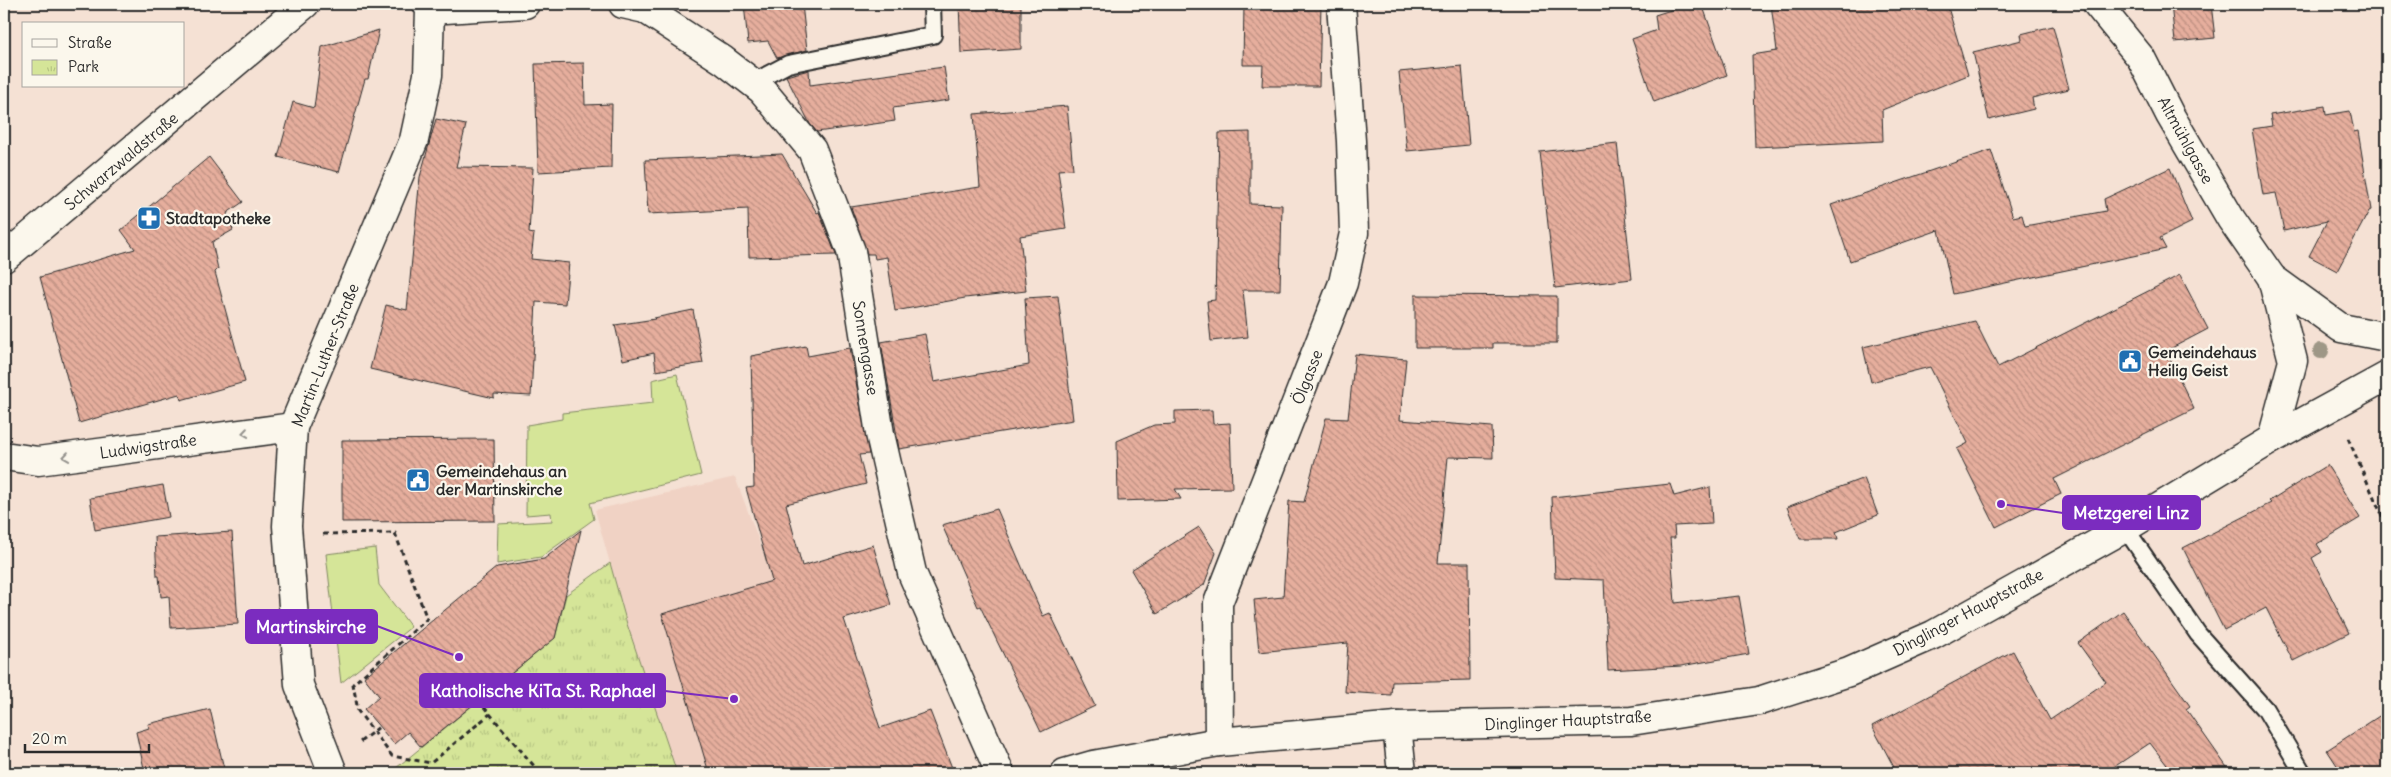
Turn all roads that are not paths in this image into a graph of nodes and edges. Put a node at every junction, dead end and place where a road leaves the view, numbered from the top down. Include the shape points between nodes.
1 (305, 4) edge
2 (526, 4) edge
3 (623, 4) edge
4 (932, 4) edge
5 (1341, 4) edge
6 (2097, 4) edge
7 (429, 7) edge
8 (752, 83) junction
9 (4, 258) edge
10 (2272, 278) junction
11 (2387, 337) edge
12 (2387, 376) edge
13 (293, 427) junction
14 (2272, 438) junction
15 (4, 456) edge
16 (2125, 528) junction
17 (1398, 726) junction
18 (1219, 742) junction
19 (333, 773) edge
20 (1000, 773) edge
21 (1065, 773) edge
22 (1402, 773) edge
23 (2304, 773) edge

1 - 9 street, Schwarzwaldstraße
2 - 7 street
3 - 8 street, Sonnengasse via 645,9
4 - 8 lane via 933,35 788,64
5 - 18 street, Ölgasse via 1354,233 1343,284 1218,603
6 - 10 street, Altmühlgasse via 2141,58 2231,219
7 - 13 street, Martin-Luther-Straße via 428,75 414,140
8 - 20 street, Sonnengasse via 762,90 812,150 851,251 880,434 912,573
10 - 11 street, Altmühlgasse via 2341,328
10 - 14 street, Altmühlgasse via 2293,361
12 - 14 street, Dinglinger Hauptstraße
13 -> 15 street, Ludwigstraße via 38,461
13 - 19 street, Martin-Luther-Straße via 287,526 298,685
14 - 16 street, Dinglinger Hauptstraße
16 - 17 street, Dinglinger Hauptstraße via 1933,634 1849,672 1759,700 1632,720
16 - 23 lane via 2198,634 2265,709
17 - 18 street, Dinglinger Hauptstraße
17 - 22 street
18 - 21 street, Dinglinger Hauptstraße

